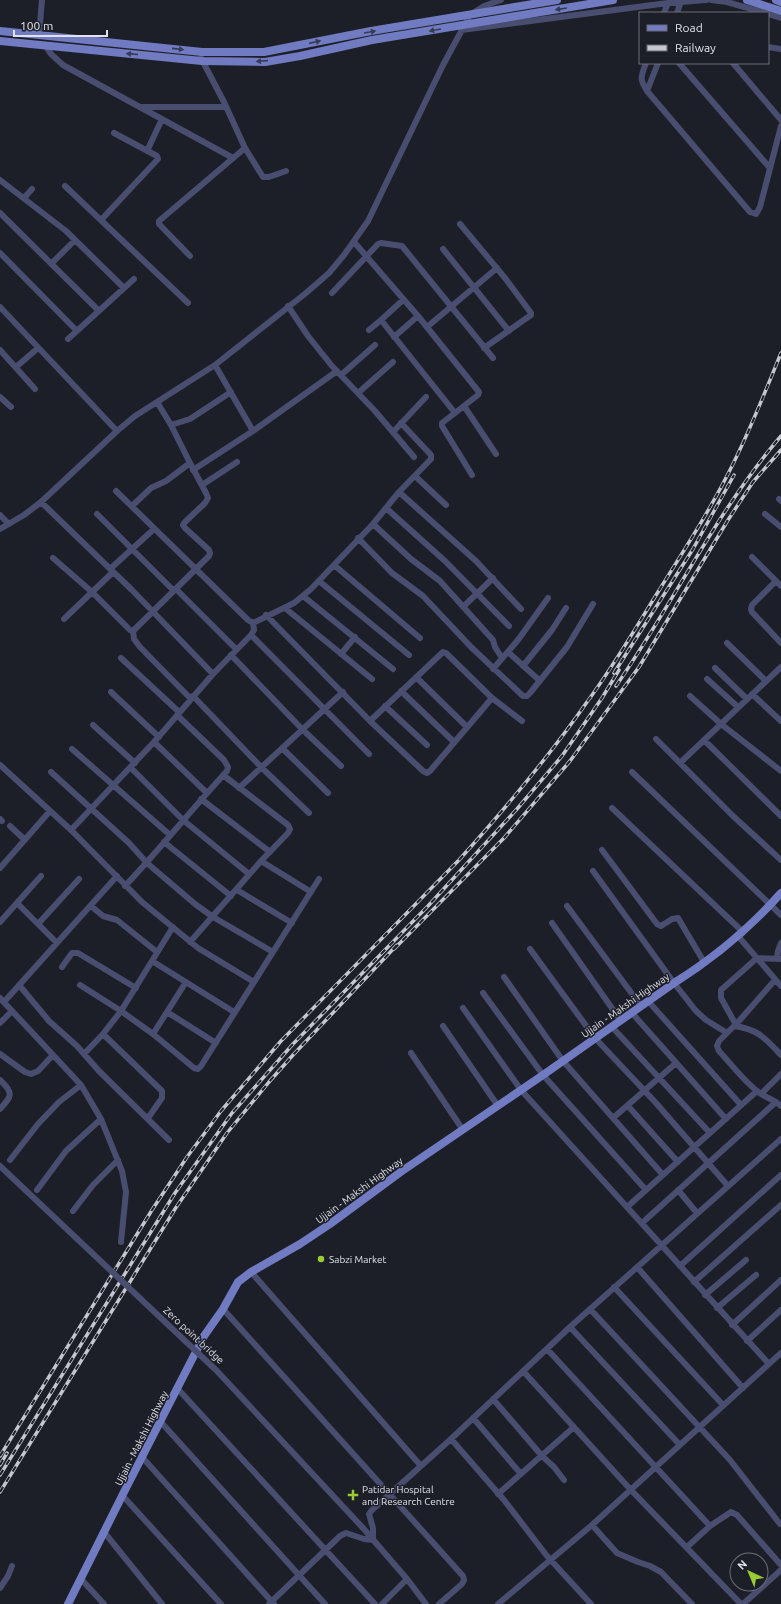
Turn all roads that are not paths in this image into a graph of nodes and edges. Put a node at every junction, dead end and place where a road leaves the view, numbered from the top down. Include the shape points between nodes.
1 (42, 0) edge
2 (501, 0) edge
3 (557, 0) edge
4 (613, 0) edge
5 (706, 0) edge
6 (711, 0) edge
7 (747, 0) edge
8 (776, 0) edge
9 (681, 1) junction
10 (781, 2) edge
11 (668, 3) junction
12 (781, 11) edge
13 (664, 12) edge
14 (677, 12) edge
15 (762, 12) edge
16 (470, 14) junction
17 (769, 14) edge
18 (781, 18) edge
19 (463, 27) junction
20 (0, 31) edge
21 (38, 35) junction
22 (0, 40) edge
23 (45, 46) junction
24 (769, 47) edge
25 (781, 49) edge
26 (198, 51) junction
27 (202, 61) junction
28 (646, 64) edge
29 (658, 64) edge
30 (680, 64) edge
31 (734, 64) edge
32 (647, 91) junction
33 (140, 107) junction
34 (226, 108) junction
35 (162, 119) junction
36 (781, 120) edge
37 (781, 126) edge
38 (114, 133) dead end
39 (245, 148) junction
40 (147, 151) junction
41 (233, 158) junction
42 (770, 168) junction
43 (286, 171) dead end
44 (0, 180) edge
45 (64, 186) dead end
46 (32, 189) dead end
47 (24, 198) junction
48 (1, 214) edge
49 (101, 220) junction
50 (460, 224) dead end
51 (75, 240) junction
52 (354, 242) junction
53 (443, 249) dead end
54 (0, 253) edge
55 (190, 256) dead end
56 (367, 257) junction
57 (52, 263) junction
58 (497, 268) junction
59 (134, 278) dead end
60 (474, 286) junction
61 (124, 288) junction
62 (332, 293) dead end
63 (403, 300) junction
64 (188, 303) dead end
65 (288, 306) junction
66 (450, 306) junction
67 (0, 307) edge
68 (99, 311) junction
69 (418, 316) junction
70 (381, 320) junction
71 (427, 327) junction
72 (76, 330) junction
73 (369, 330) dead end
74 (509, 331) junction
75 (394, 337) junction
76 (68, 339) dead end
77 (375, 345) dead end
78 (38, 348) junction
79 (484, 348) junction
80 (0, 350) edge
81 (493, 358) dead end
82 (393, 362) dead end
83 (215, 365) junction
84 (16, 367) junction
85 (339, 373) junction
86 (36, 389) dead end
87 (358, 393) junction
88 (232, 394) junction
89 (0, 397) edge
90 (426, 397) dead end
91 (157, 402) junction
92 (464, 406) junction
93 (11, 407) dead end
94 (455, 413) junction
95 (401, 423) junction
96 (173, 427) junction
97 (117, 431) junction
98 (253, 431) junction
99 (393, 432) junction
100 (496, 454) dead end
101 (414, 457) dead end
102 (237, 462) dead end
103 (190, 463) junction
104 (193, 470) junction
105 (472, 475) dead end
106 (415, 476) junction
107 (202, 485) junction
108 (116, 491) dead end
109 (399, 492) junction
110 (41, 502) junction
111 (446, 505) dead end
112 (132, 506) junction
113 (386, 508) junction
114 (97, 514) dead end
115 (765, 514) dead end
116 (0, 515) edge
117 (9, 524) junction
118 (373, 524) junction
119 (781, 527) edge
120 (154, 528) junction
121 (0, 530) edge
122 (358, 538) junction
123 (132, 550) junction
124 (752, 557) dead end
125 (54, 558) dead end
126 (334, 565) junction
127 (196, 568) junction
128 (112, 570) junction
129 (493, 578) junction
130 (319, 581) junction
131 (779, 584) edge
132 (175, 590) junction
133 (92, 592) junction
134 (478, 593) junction
135 (303, 596) junction
136 (548, 598) dead end
137 (593, 604) dead end
138 (463, 607) junction
139 (285, 608) junction
140 (566, 608) dead end
141 (521, 609) dead end
142 (152, 613) junction
143 (266, 615) junction
144 (64, 619) dead end
145 (253, 623) junction
146 (509, 626) dead end
147 (133, 631) junction
148 (251, 635) junction
149 (355, 638) junction
150 (420, 638) dead end
151 (727, 643) dead end
152 (781, 643) edge
153 (236, 649) junction
154 (508, 652) junction
155 (341, 654) junction
156 (231, 655) junction
157 (409, 655) dead end
158 (121, 658) dead end
159 (502, 658) junction
160 (524, 666) junction
161 (715, 668) dead end
162 (393, 669) dead end
163 (493, 669) junction
164 (780, 670) edge
165 (213, 674) junction
166 (416, 676) junction
167 (372, 679) dead end
168 (707, 679) dead end
169 (540, 681) junction
170 (766, 681) junction
171 (401, 691) junction
172 (111, 692) dead end
173 (342, 692) junction
174 (690, 696) dead end
175 (749, 696) junction
176 (192, 698) junction
177 (492, 698) junction
178 (385, 706) junction
179 (738, 707) junction
180 (324, 709) junction
181 (178, 713) junction
182 (370, 721) junction
183 (522, 721) dead end
184 (781, 721) edge
185 (721, 724) junction
186 (93, 725) dead end
187 (467, 727) junction
188 (302, 729) junction
189 (656, 738) dead end
190 (156, 740) junction
191 (704, 740) junction
192 (454, 742) junction
193 (427, 745) dead end
194 (282, 748) junction
195 (72, 749) dead end
196 (369, 754) dead end
197 (680, 763) junction
198 (133, 765) junction
199 (341, 766) dead end
200 (261, 767) junction
201 (1, 768) edge
202 (781, 771) edge
203 (51, 772) dead end
204 (632, 772) dead end
205 (223, 775) junction
206 (113, 786) junction
207 (239, 788) junction
208 (207, 793) junction
209 (328, 793) dead end
210 (201, 799) junction
211 (91, 808) junction
212 (612, 808) dead end
213 (50, 811) junction
214 (308, 813) dead end
215 (781, 816) edge
216 (183, 820) junction
217 (10, 826) dead end
218 (71, 830) junction
219 (170, 835) junction
220 (25, 840) junction
221 (164, 842) junction
222 (602, 850) dead end
223 (270, 852) junction
224 (781, 860) edge
225 (2, 861) edge
226 (261, 861) junction
227 (147, 863) junction
228 (0, 868) edge
229 (593, 871) dead end
230 (249, 874) junction
231 (41, 876) dead end
232 (117, 876) junction
233 (79, 879) dead end
234 (319, 879) dead end
235 (125, 886) junction
236 (237, 890) junction
237 (311, 892) junction
238 (781, 893) edge
239 (231, 896) junction
240 (17, 903) junction
241 (771, 904) junction
242 (91, 906) junction
243 (567, 906) dead end
244 (781, 915) edge
245 (213, 917) junction
246 (0, 922) edge
247 (292, 923) junction
248 (552, 923) dead end
249 (38, 924) junction
250 (173, 927) junction
251 (740, 934) junction
252 (190, 942) junction
253 (57, 943) junction
254 (781, 943) edge
255 (530, 949) dead end
256 (157, 952) junction
257 (273, 952) junction
258 (757, 958) junction
259 (779, 959) edge
260 (152, 961) junction
261 (704, 962) junction
262 (62, 967) dead end
263 (504, 977) dead end
264 (775, 980) junction
265 (186, 982) junction
266 (254, 982) junction
267 (674, 983) junction
268 (19, 985) junction
269 (80, 985) dead end
270 (781, 986) edge
271 (136, 988) junction
272 (483, 993) dead end
273 (2, 1000) edge
274 (644, 1004) junction
275 (463, 1008) dead end
276 (121, 1010) junction
277 (12, 1011) junction
278 (167, 1012) junction
279 (234, 1012) junction
280 (632, 1013) junction
281 (621, 1021) junction
282 (0, 1023) edge
283 (735, 1025) junction
284 (443, 1026) dead end
285 (612, 1027) junction
286 (727, 1033) junction
287 (103, 1034) junction
288 (153, 1034) junction
289 (595, 1038) junction
290 (216, 1043) junction
291 (411, 1053) dead end
292 (0, 1054) edge
293 (84, 1054) junction
294 (53, 1055) junction
295 (781, 1055) edge
296 (563, 1061) junction
297 (676, 1063) junction
298 (781, 1074) edge
299 (544, 1075) junction
300 (659, 1078) junction
301 (0, 1080) edge
302 (81, 1085) junction
303 (521, 1090) junction
304 (644, 1091) junction
305 (759, 1093) junction
306 (779, 1104) edge
307 (741, 1105) junction
308 (498, 1106) junction
309 (628, 1106) junction
310 (0, 1109) edge
311 (148, 1118) junction
312 (613, 1118) junction
313 (101, 1119) junction
314 (726, 1119) junction
315 (463, 1130) junction
316 (710, 1133) junction
317 (781, 1139) edge
318 (169, 1140) dead end
319 (694, 1147) junction
320 (10, 1160) dead end
321 (118, 1160) junction
322 (678, 1162) junction
323 (708, 1163) junction
324 (0, 1166) edge
325 (663, 1175) junction
326 (781, 1175) edge
327 (728, 1186) junction
328 (37, 1190) dead end
329 (646, 1190) junction
330 (678, 1190) junction
331 (781, 1205) edge
332 (627, 1207) junction
333 (73, 1211) dead end
334 (697, 1213) junction
335 (642, 1223) junction
336 (121, 1242) dead end
337 (661, 1245) junction
338 (746, 1260) dead end
339 (680, 1266) junction
340 (637, 1267) junction
341 (251, 1272) junction
342 (756, 1275) dead end
343 (781, 1280) edge
344 (694, 1282) junction
345 (614, 1287) junction
346 (705, 1295) junction
347 (717, 1308) junction
348 (223, 1309) junction
349 (590, 1309) junction
350 (781, 1310) edge
351 (732, 1325) junction
352 (570, 1327) junction
353 (747, 1341) junction
354 (547, 1349) junction
355 (781, 1353) edge
356 (769, 1364) junction
357 (523, 1372) junction
358 (177, 1388) junction
359 (742, 1388) junction
360 (493, 1399) junction
361 (723, 1405) junction
362 (472, 1418) junction
363 (160, 1420) junction
364 (574, 1427) junction
365 (699, 1428) junction
366 (451, 1439) junction
367 (680, 1445) junction
368 (542, 1456) junction
369 (142, 1457) junction
370 (421, 1466) junction
371 (655, 1467) junction
372 (521, 1474) junction
373 (564, 1480) dead end
374 (630, 1489) junction
375 (389, 1494) junction
376 (498, 1494) junction
377 (122, 1495) junction
378 (592, 1525) junction
379 (781, 1525) edge
380 (710, 1526) junction
381 (104, 1532) junction
382 (373, 1540) junction
383 (687, 1547) junction
384 (326, 1550) junction
385 (551, 1560) junction
386 (781, 1565) edge
387 (12, 1566) dead end
388 (781, 1570) edge
389 (300, 1576) junction
390 (81, 1579) junction
391 (407, 1579) junction
392 (0, 1588) edge
393 (272, 1603) edge
394 (68, 1604) edge
395 (104, 1604) edge
396 (162, 1604) edge
397 (221, 1604) edge
398 (325, 1604) edge
399 (375, 1604) edge
400 (382, 1604) edge
401 (426, 1604) edge
402 (439, 1604) edge
403 (498, 1604) edge
404 (591, 1604) edge
405 (692, 1604) edge
406 (742, 1604) edge

1 - 21 street
2 - 16 street
3 - 16 main road
4 -> 19 main road via 501,18
5 - 9 street
6 - 15 street
7 - 12 main road
8 - 10 main road
9 - 11 street
9 - 14 street
11 - 13 street
11 - 19 street
16 - 19 street
26 -> 16 main road via 264,52
17 - 18 street
19 -> 27 main road via 265,62
19 - 52 street via 368,221
20 - 21 main road
21 -> 26 main road
22 - 23 main road
27 -> 23 main road
23 - 33 street via 63,65
24 - 25 street
26 - 27 street
27 - 34 street
28 - 32 street via 640,77
29 - 32 street
30 - 42 street
31 - 36 street
32 - 42 street via 753,214 756,214 760,207
33 - 34 street
33 - 35 street
34 - 39 street
35 - 40 street
35 - 41 street
37 - 42 street
38 - 40 street
39 - 41 street
39 - 43 street via 263,177 269,178
40 - 49 street via 157,156 157,161
41 - 55 street via 159,221 161,227
44 - 47 street
45 - 49 street
46 - 47 street
47 - 51 street
48 - 57 street
49 - 64 street
50 - 58 street
51 - 57 street
51 - 61 street
52 - 56 street
52 - 65 street via 328,273
53 - 60 street
54 - 72 street
56 - 62 street
56 - 63 street
56 - 66 street via 381,243 402,246
57 - 68 street
58 - 60 street
58 - 74 street via 531,313
59 - 61 street
60 - 66 street
60 - 74 street
61 - 68 street
63 - 69 street
63 - 70 street
65 - 83 street
65 - 85 street
66 - 71 street
66 - 79 street
67 - 78 street
68 - 72 street
69 - 71 street
69 - 75 street
70 - 73 street
70 - 75 street
71 - 92 street via 479,392
72 - 76 street
74 - 79 street
75 - 94 street
77 - 85 street
78 - 84 street
78 - 97 street
79 - 81 street
80 - 84 street
82 - 87 street
83 - 88 street
83 - 91 street
84 - 86 street
85 - 87 street
85 - 98 street
87 - 99 street
88 - 96 street
88 - 98 street
89 - 93 street
90 - 95 street
91 - 96 street
91 - 97 street
92 - 94 street
92 - 100 street
94 - 105 street via 442,423 442,426
95 - 99 street
95 - 106 street via 432,457
96 - 103 street
97 - 110 street
98 - 104 street
99 - 101 street
102 - 107 street
103 - 104 street
103 - 112 street via 152,488
104 - 107 street
106 - 109 street
106 - 111 street
107 - 127 street via 208,498 183,525 210,553
108 - 112 street
109 - 113 street
109 - 129 street
110 - 117 street
110 - 128 street
112 - 120 street
113 - 118 street
113 - 134 street
114 - 123 street
115 - 119 street
116 - 117 street
117 - 121 street
118 - 122 street
118 - 138 street via 411,559 440,581
120 - 123 street
120 - 127 street
122 - 126 street
122 - 163 street via 392,573 424,596
123 - 128 street
123 - 132 street
124 - 131 street
125 - 133 street
126 - 130 street
126 - 150 street
127 - 132 street
127 - 145 street
128 - 133 street
128 - 142 street
129 - 134 street
129 - 141 street
130 - 135 street
130 - 157 street
131 - 152 street via 752,605 751,609
132 - 142 street
132 - 153 street
133 - 144 street
133 - 147 street
134 - 138 street
134 - 146 street
135 - 139 street
135 - 149 street
136 - 154 street
137 - 169 street via 567,647
138 - 159 street via 493,640
139 - 143 street
139 - 155 street
140 - 160 street
142 - 147 street
142 - 165 street
143 - 145 street
143 - 173 street
145 - 148 street via 254,630
147 - 176 street via 134,639 140,648
148 - 153 street
148 - 180 street
149 - 155 street
149 - 162 street
151 - 170 street
153 - 156 street
154 - 159 street
154 - 160 street
155 - 167 street
156 - 165 street
156 - 188 street
158 - 181 street
159 - 163 street
160 - 169 street
161 - 175 street
163 - 169 street via 524,696 527,696
164 - 170 street
165 - 176 street
166 - 171 street
166 - 177 street via 440,653 446,652
166 - 187 street
168 - 179 street
170 - 175 street
171 - 178 street
171 - 192 street
172 - 190 street
173 - 180 street
173 - 182 street
174 - 185 street
175 - 179 street
175 - 184 street
176 - 181 street
176 - 200 street
177 - 183 street
177 - 187 street
178 - 182 street
178 - 193 street
179 - 185 street
180 - 188 street
180 - 196 street
181 - 190 street
181 - 205 street via 228,764
182 - 192 street via 423,772 430,771
185 - 191 street
185 - 202 street
186 - 198 street
187 - 192 street
188 - 194 street
188 - 199 street
189 - 197 street
190 - 198 street
190 - 208 street
191 - 197 street
191 - 215 street
194 - 200 street
194 - 209 street
195 - 206 street
197 - 224 street
198 - 206 street
198 - 216 street
200 - 207 street
200 - 214 street
201 - 213 street
203 - 211 street
204 - 241 street
205 - 207 street
205 - 208 street
206 - 211 street
206 - 219 street
207 - 223 street via 290,829
208 - 210 street
210 - 216 street
210 - 223 street
211 - 218 street
211 - 227 street
212 - 251 street
213 - 218 street
213 - 220 street
216 - 219 street
216 - 230 street
217 - 220 street
218 - 232 street
219 - 221 street
220 - 225 street
221 - 227 street
221 - 239 street
222 - 261 street via 657,924 661,926 678,918
223 - 226 street
225 - 228 street
226 - 230 street
226 - 237 street
227 - 235 street
227 - 245 street
229 - 267 street
230 - 236 street
231 - 240 street
232 - 235 street
232 - 242 street
233 - 249 street
234 - 237 street
235 - 250 street
236 - 239 street
236 - 247 street
237 - 247 street
238 - 241 main road, Ujjain - Makshi Highway
239 - 245 street
240 - 246 street
240 - 249 street
241 - 244 street
241 - 251 main road, Ujjain - Makshi Highway
242 - 253 street
242 - 256 street via 103,916 117,920
243 - 274 street
245 - 252 street
245 - 257 street
247 - 257 street
248 - 281 street
249 - 253 street
250 - 252 street
250 - 256 street
251 - 258 street
251 - 261 main road, Ujjain - Makshi Highway
252 - 266 street
253 - 268 street
254 - 259 street
255 - 289 street
256 - 260 street
257 - 266 street
258 - 259 street
258 - 264 street
258 - 283 street via 721,990 721,998
260 - 265 street
260 - 271 street
261 - 267 main road, Ujjain - Makshi Highway
262 - 271 street via 72,953 78,952
263 - 296 street
264 - 270 street
264 - 283 street
265 - 278 street
265 - 279 street
266 - 279 street
267 - 274 main road, Ujjain - Makshi Highway
267 - 286 street via 696,1011
268 - 273 street
268 - 293 street via 41,1013
269 - 276 street
271 - 276 street
272 - 299 street
273 - 277 street
274 - 280 main road, Ujjain - Makshi Highway
274 - 307 street
275 - 303 street
276 - 287 street
276 - 288 street
277 - 282 street
277 - 294 street
278 - 288 street
278 - 290 street
279 - 290 street
280 - 281 main road, Ujjain - Makshi Highway
280 - 297 street
281 - 285 main road, Ujjain - Makshi Highway
283 - 286 street
283 - 295 street via 755,1031
284 - 308 street
285 - 289 main road, Ujjain - Makshi Highway
285 - 300 street
286 - 305 street via 719,1041 719,1050
287 - 293 street
287 - 311 street via 162,1091 162,1098
288 - 290 street via 194,1068 201,1066
289 - 296 main road, Ujjain - Makshi Highway
289 - 304 street
291 - 315 street
292 - 294 street via 31,1074 38,1071
293 - 311 street
294 - 302 street
296 - 299 main road, Ujjain - Makshi Highway
296 - 312 street
297 - 300 street
297 - 314 street
298 - 305 street
299 - 303 main road, Ujjain - Makshi Highway
299 - 329 street
300 - 304 street
300 - 316 street
301 - 310 street via 10,1094
302 - 313 street
302 - 320 street via 59,1102 38,1124
303 - 308 main road, Ujjain - Makshi Highway
303 - 332 street
304 - 309 street
304 - 319 street
305 - 306 street
305 - 307 street
306 - 323 street
307 - 314 street
308 - 315 main road, Ujjain - Makshi Highway
309 - 312 street
309 - 322 street
311 - 318 street
312 - 325 street
313 - 321 street
313 - 328 street via 66,1151
314 - 316 street
315 - 341 main road, Ujjain - Makshi Highway via 300,1244
316 - 319 street
317 - 327 street
319 - 322 street
319 - 323 street
321 - 333 street via 93,1185
321 - 336 street via 126,1192
322 - 325 street
323 - 327 street
323 - 330 street
324 - 382 street, Zero point bridge, bridge via 217,1371
325 - 329 street
326 - 339 street
327 - 334 street
329 - 332 street
330 - 334 street
330 - 335 street
331 - 344 street
332 - 335 street
334 - 337 street
335 - 337 street
337 - 339 street
337 - 340 street
338 - 346 street
339 - 344 street
340 - 345 street
340 - 359 street
341 - 348 main road, Ujjain - Makshi Highway via 238,1282
341 - 370 street
342 - 347 street
343 - 351 street
344 - 346 street
345 - 349 street
345 - 361 street
346 - 347 street
347 - 351 street
348 - 358 main road, Ujjain - Makshi Highway via 204,1336
348 - 375 street
349 - 352 street
349 - 365 street
350 - 353 street
351 - 353 street
352 - 354 street
352 - 367 street
353 - 356 street
354 - 357 street
354 - 371 street
355 - 356 street
356 - 359 street
357 - 360 street
357 - 364 street
358 - 363 main road, Ujjain - Makshi Highway
358 - 384 street
359 - 361 street
360 - 362 street
360 - 368 street
361 - 365 street
362 - 366 street
362 - 372 street
363 - 369 main road, Ujjain - Makshi Highway
363 - 389 street
364 - 368 street
364 - 374 street
365 - 367 street
365 - 379 street via 730,1460
366 - 370 street
366 - 376 street
367 - 371 street
368 - 372 street
368 - 373 street
369 - 377 main road, Ujjain - Makshi Highway
369 - 393 street
370 - 375 street
371 - 374 street
371 - 380 street
372 - 376 street
374 - 378 street
374 - 383 street
375 - 382 street via 369,1514
375 - 402 street via 464,1580
376 - 385 street
377 - 381 main road, Ujjain - Makshi Highway
377 - 397 street
378 - 385 street
378 - 405 street via 617,1553 661,1572
380 - 383 street
380 - 386 street via 726,1514 735,1513
381 - 390 main road, Ujjain - Makshi Highway
381 - 396 street
382 - 384 street via 346,1533
382 - 391 street, Zero point bridge
383 - 406 street
384 - 389 street
384 - 399 street
385 - 403 street
385 - 404 street
387 - 392 street
388 - 406 street
389 - 393 street
389 - 398 street
390 - 394 main road, Ujjain - Makshi Highway
390 - 395 street
391 - 400 street
391 - 401 street, Zero point bridge

